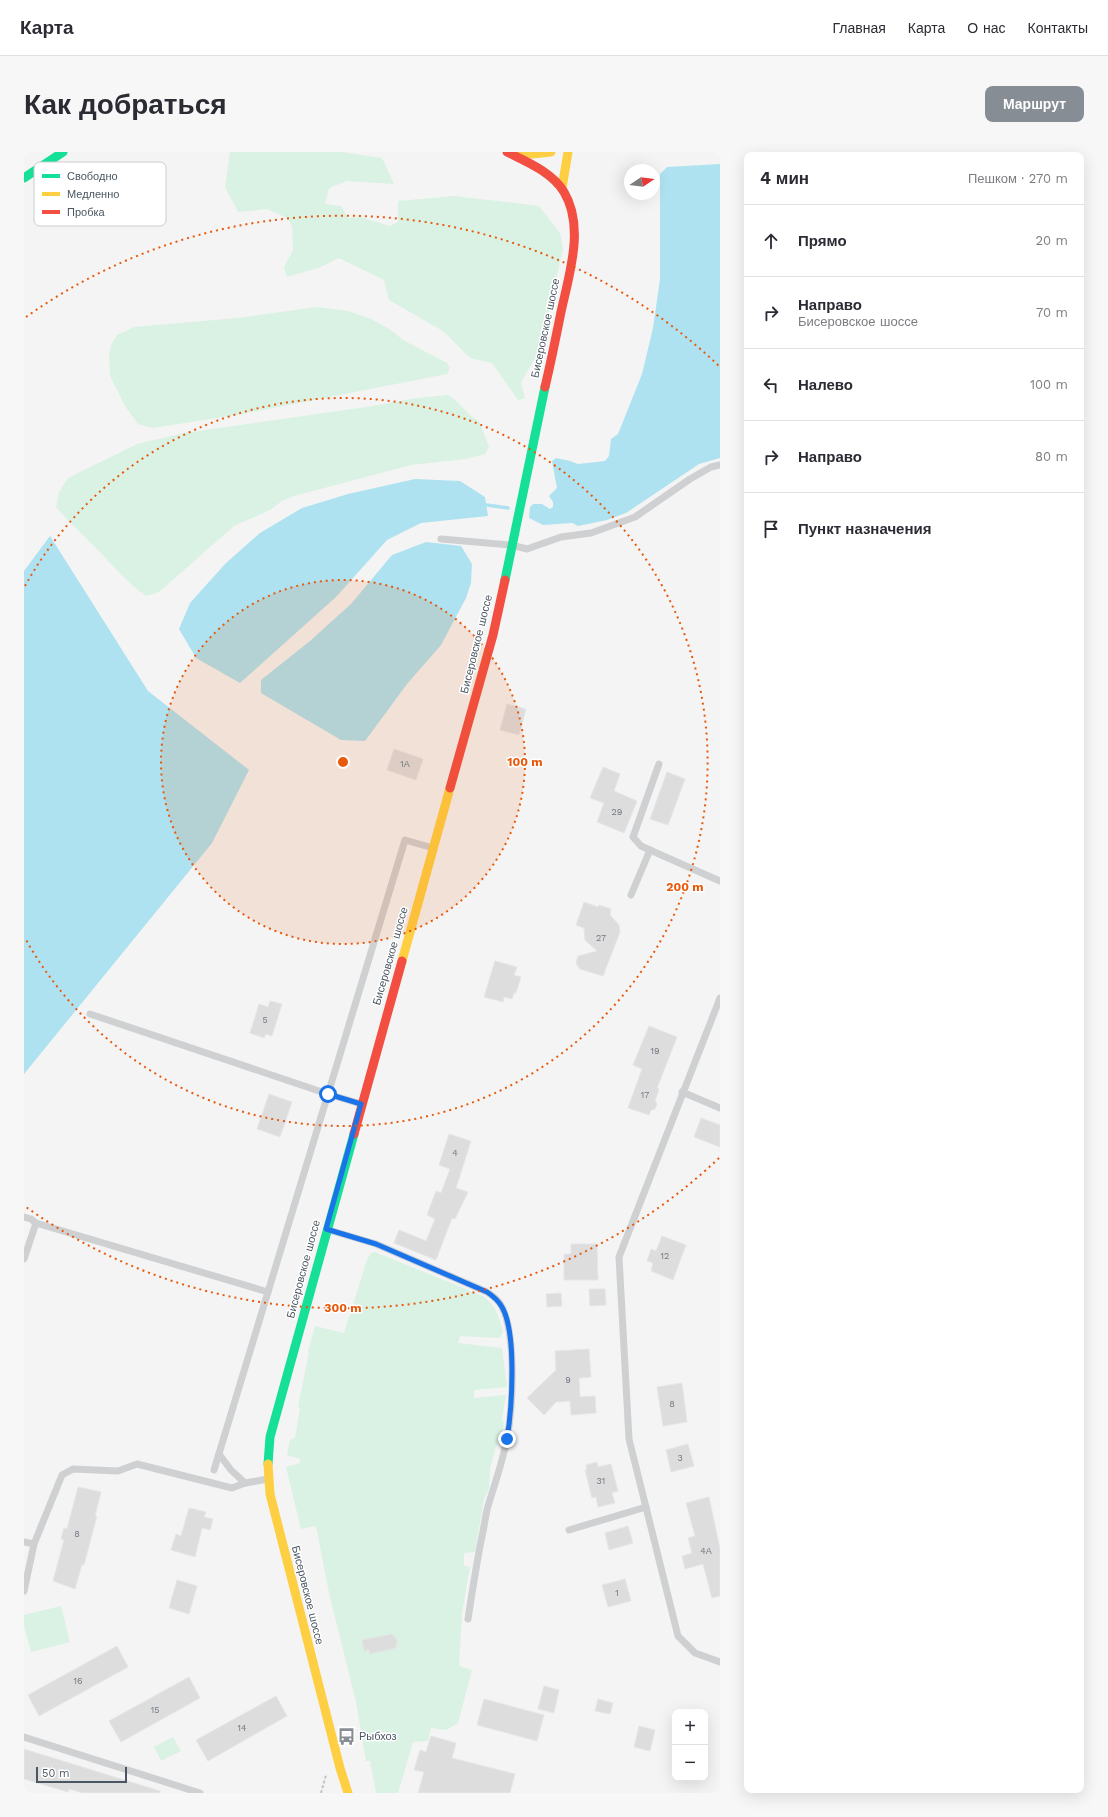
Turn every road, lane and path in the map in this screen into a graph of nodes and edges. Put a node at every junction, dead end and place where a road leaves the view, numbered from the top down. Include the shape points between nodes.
1 (62, 152) edge
2 (508, 152) edge
3 (551, 152) edge
4 (568, 152) edge
5 (47, 162) edge
6 (34, 171) edge
7 (24, 178) edge
8 (562, 188) junction
9 (720, 465) edge
10 (441, 539) dead end
11 (511, 545) junction
12 (659, 764) dead end
13 (433, 848) junction
14 (650, 850) junction
15 (720, 881) edge
16 (631, 895) dead end
17 (720, 998) edge
18 (90, 1014) dead end
19 (682, 1092) junction
20 (328, 1094) junction
21 (361, 1104) junction
22 (720, 1108) edge
23 (24, 1216) edge
24 (36, 1223) junction
25 (326, 1229) junction
26 (24, 1259) edge
27 (268, 1292) junction
28 (219, 1454) junction
29 (214, 1470) dead end
30 (268, 1479) junction
31 (245, 1482) junction
32 (646, 1507) junction
33 (570, 1530) dead end
34 (24, 1542) edge
35 (34, 1544) junction
36 (24, 1591) edge
37 (468, 1619) dead end
38 (720, 1662) edge
39 (24, 1737) edge
40 (200, 1793) edge
41 (348, 1793) edge

1 - 5 main road
2 - 3 main road
2 - 8 main road, Бисеровское шоссе via 534,164
4 - 8 main road
6 - 7 main road
8 - 11 main road, Бисеровское шоссе via 573,218 572,260
9 - 11 lane via 690,479 622,523 591,533 561,537 527,549
10 - 11 lane
11 - 13 main road, Бисеровское шоссе via 493,634
12 - 14 lane via 633,837 641,846
13 - 20 lane via 405,840
13 - 21 main road, Бисеровское шоссе
14 - 15 lane
14 - 16 lane
17 - 19 lane
18 - 20 lane
19 - 22 lane
19 - 32 lane via 619,1257 628,1439
20 - 21 lane
20 - 27 lane
21 - 25 main road, Бисеровское шоссе
23 - 24 lane
24 - 26 lane
24 - 27 lane
25 - 30 main road, Бисеровское шоссе via 270,1437
25 - 37 lane via 376,1244 482,1289 497,1299 503,1308 510,1342 511,1418 488,1505
27 - 28 lane
28 - 29 lane
28 - 31 lane via 231,1470
30 - 31 lane
30 - 41 main road, Бисеровское шоссе
31 - 35 lane via 232,1488 137,1464 118,1471 73,1469 62,1475
32 - 33 lane
32 - 38 lane via 678,1636 695,1653
34 - 35 lane
35 - 36 lane
39 - 40 lane

